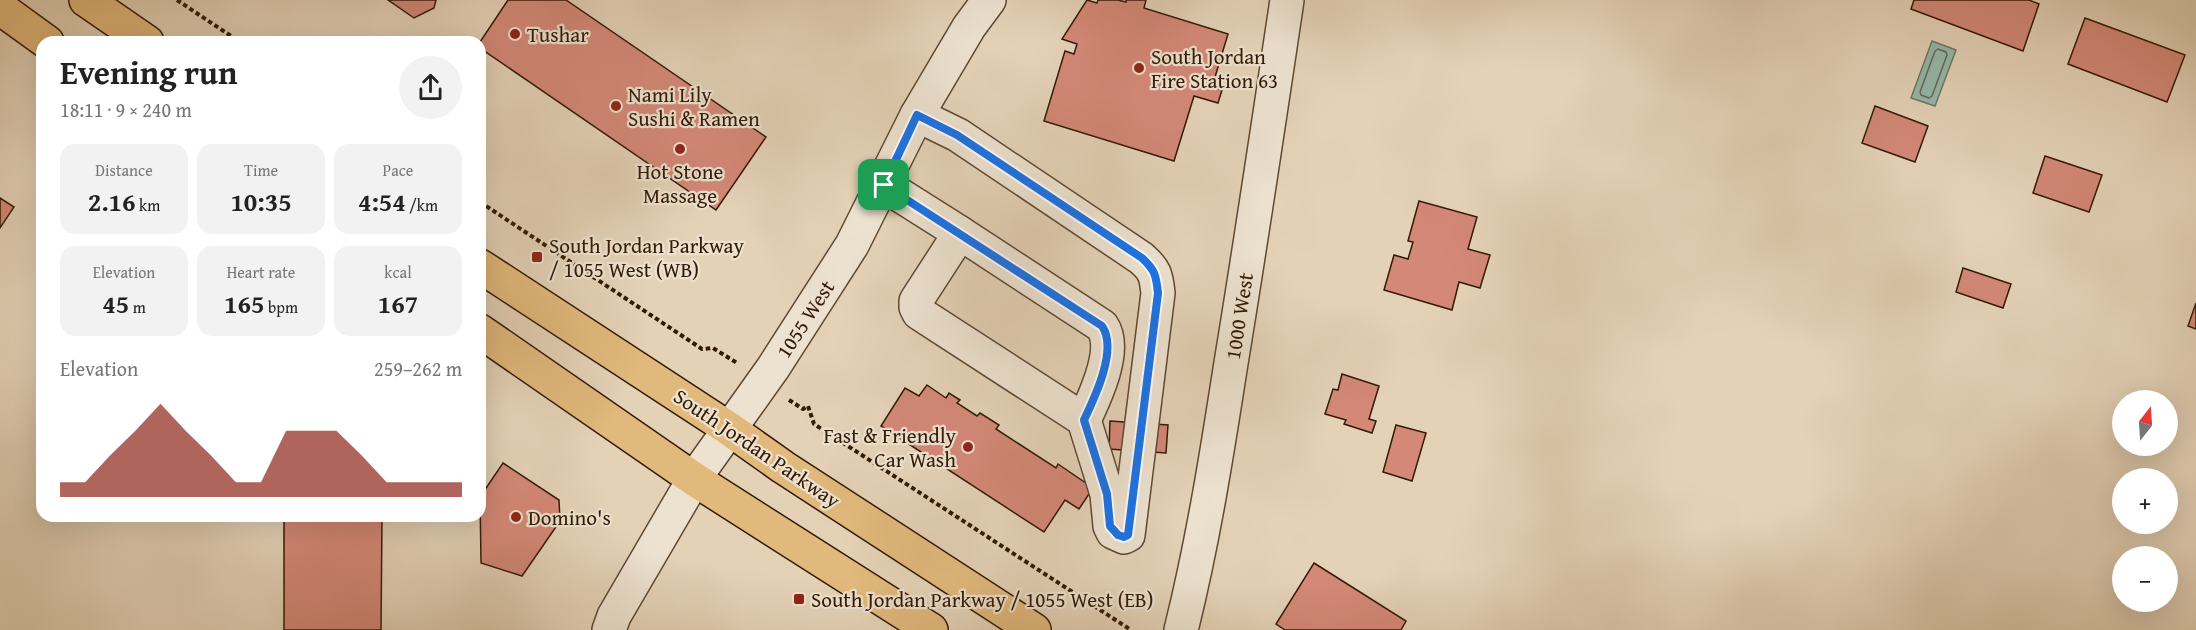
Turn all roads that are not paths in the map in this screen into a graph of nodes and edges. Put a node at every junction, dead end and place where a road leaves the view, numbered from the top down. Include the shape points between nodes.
1 (86, 0) edge
2 (989, 0) edge
3 (1287, 0) edge
4 (0, 8) edge
5 (39, 36) edge
6 (131, 36) edge
7 (917, 115) junction
8 (884, 185) junction
9 (960, 232) junction
10 (486, 270) edge
11 (486, 335) edge
12 (1084, 420) junction
13 (728, 428) junction
14 (694, 479) junction
15 (609, 630) edge
16 (931, 630) edge
17 (1034, 630) edge
18 (1181, 630) edge

1 - 6 main road
2 - 7 street, 1055 West
3 - 18 street, 1000 West via 1210,492
4 - 5 main road
7 - 8 street, 1055 West
7 - 12 street via 957,135 1152,268 1158,293 1156,315 1129,531 1124,537 1110,526 1107,494
8 - 9 street
8 - 13 street, 1055 West via 852,246 763,382
9 - 12 street via 1106,332 1102,381
9 - 12 street via 916,301 919,313
10 - 13 main road, South Jordan Parkway
11 - 14 main road
13 - 14 street, 1055 West
13 - 17 main road, South Jordan Parkway
14 - 15 street, 1055 West
14 - 16 main road

